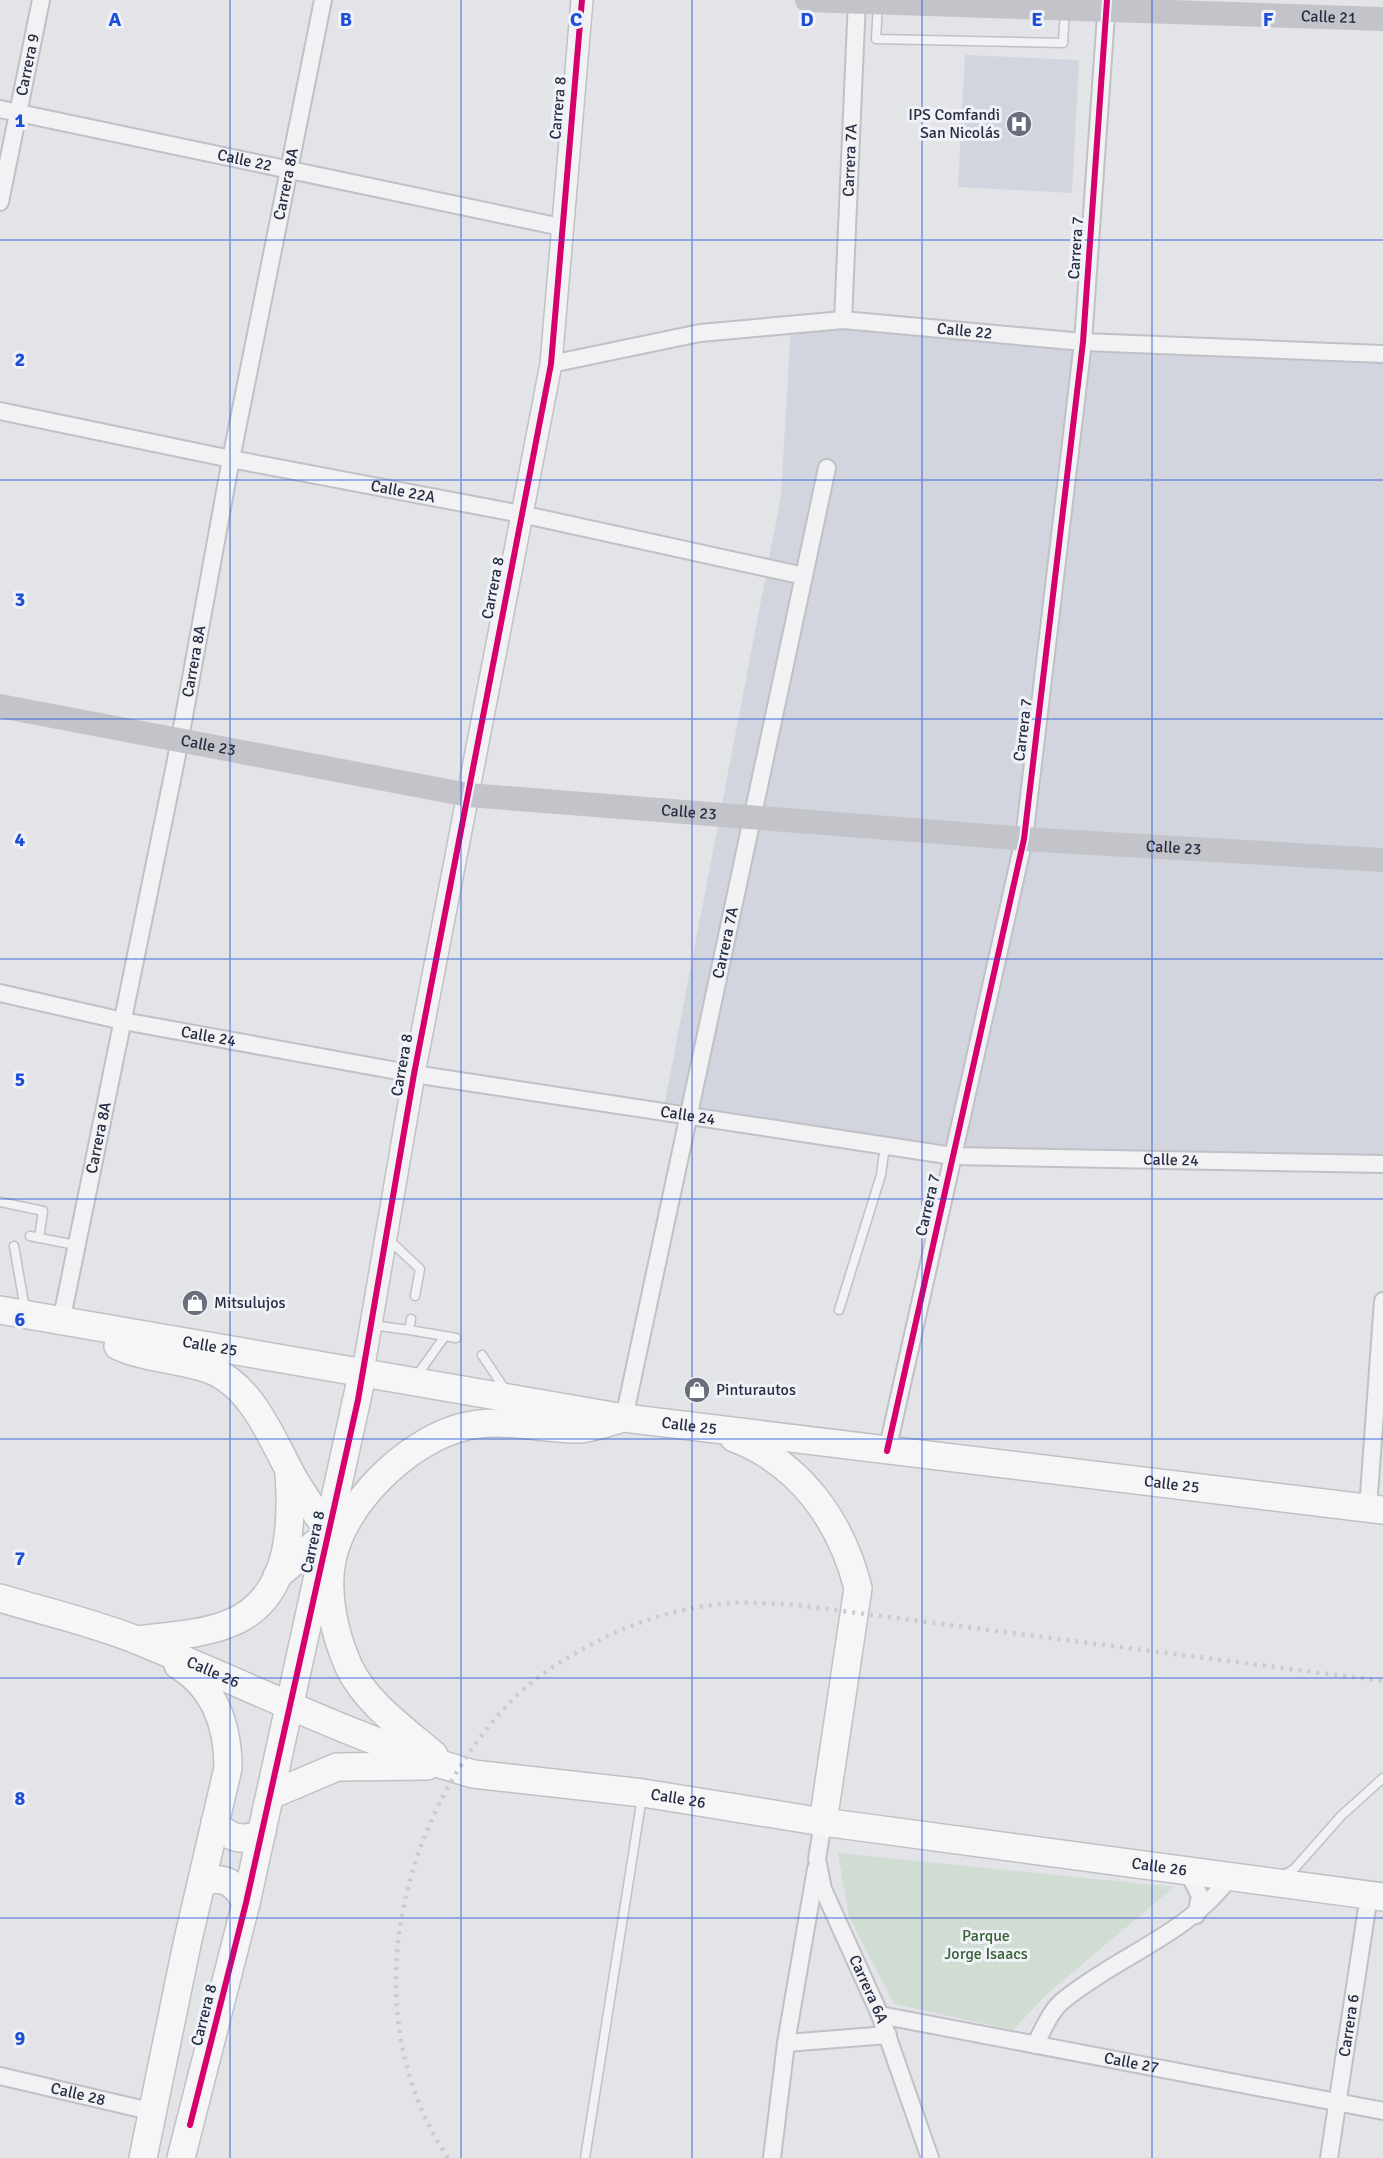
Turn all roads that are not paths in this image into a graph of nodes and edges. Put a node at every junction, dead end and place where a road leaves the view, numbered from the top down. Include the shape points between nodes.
1 (41, 0) edge
2 (322, 0) edge
3 (582, 0) edge
4 (807, 0) edge
5 (864, 2) edge
6 (1107, 5) edge
7 (1236, 7) edge
8 (1065, 9) junction
9 (1383, 19) edge
10 (0, 109) edge
11 (18, 113) junction
12 (291, 170) junction
13 (0, 202) edge
14 (561, 227) junction
15 (843, 320) junction
16 (1083, 342) junction
17 (1383, 354) edge
18 (551, 364) junction
19 (0, 411) edge
20 (231, 459) junction
21 (827, 468) dead end
22 (521, 513) junction
23 (804, 576) junction
24 (0, 706) edge
25 (179, 741) junction
26 (468, 795) junction
27 (753, 818) junction
28 (1024, 839) junction
29 (1383, 860) edge
30 (0, 993) edge
31 (123, 1021) junction
32 (414, 1074) junction
33 (688, 1116) junction
34 (885, 1145) junction
35 (953, 1156) junction
36 (1383, 1164) edge
37 (0, 1202) edge
38 (387, 1238) junction
39 (75, 1245) junction
40 (14, 1246) dead end
41 (415, 1296) dead end
42 (1383, 1301) edge
43 (0, 1310) edge
44 (839, 1310) dead end
45 (26, 1316) junction
46 (411, 1319) dead end
47 (61, 1322) junction
48 (372, 1325) junction
49 (410, 1330) junction
50 (445, 1336) junction
51 (456, 1338) dead end
52 (482, 1355) dead end
53 (363, 1371) junction
54 (412, 1382) junction
55 (510, 1396) junction
56 (624, 1418) junction
57 (702, 1426) junction
58 (887, 1451) junction
59 (288, 1470) junction
60 (1376, 1510) edge
61 (329, 1532) junction
62 (277, 1576) junction
63 (0, 1598) edge
64 (136, 1640) junction
65 (290, 1705) junction
66 (446, 1766) junction
67 (1383, 1778) edge
68 (643, 1793) junction
69 (271, 1795) junction
70 (215, 1822) junction
71 (823, 1822) junction
72 (262, 1832) junction
73 (817, 1859) junction
74 (1187, 1870) junction
75 (1230, 1876) junction
76 (202, 1882) junction
77 (1273, 1882) junction
78 (1376, 1896) edge
79 (246, 1903) junction
80 (1196, 1915) junction
81 (880, 2015) junction
82 (888, 2035) junction
83 (786, 2043) junction
84 (1035, 2045) junction
85 (0, 2076) edge
86 (1339, 2102) junction
87 (1383, 2111) edge
88 (154, 2112) junction
89 (143, 2158) edge
90 (181, 2158) edge
91 (585, 2158) edge
92 (772, 2158) edge
93 (930, 2158) edge
94 (1329, 2158) edge

1 - 11 street, Carrera 9
2 - 12 street, Carrera 8A
3 - 14 street, Carrera 8
4 - 5 main road, Calle 21
5 - 8 main road, Calle 21
5 - 8 lane via 876,39 1063,43
5 - 15 street, Carrera 7A
6 - 7 main road, Calle 21
6 - 8 main road, Calle 21
6 - 16 street, Carrera 7
7 - 9 main road, Calle 21
10 - 11 street, Calle 22
11 - 12 street, Calle 22
11 - 13 street, Carrera 9
12 - 14 street, Calle 22
12 - 20 street, Carrera 8A
14 - 18 street, Carrera 8
15 - 16 street, Calle 22
15 - 18 street, Calle 22 via 700,333
16 - 17 street, Calle 22
16 - 28 street, Carrera 7
18 - 22 street, Carrera 8
19 - 20 street, Calle 22A
20 - 22 street, Calle 22A
20 - 25 street, Carrera 8A
21 - 23 street, Carrera 7A
22 - 23 street, Calle 22A
22 - 26 street, Carrera 8
23 - 27 street, Carrera 7A
24 - 25 main road, Calle 23
25 - 26 main road, Calle 23
25 - 31 street, Carrera 8A
26 - 27 main road, Calle 23
26 - 32 street, Carrera 8
27 - 28 main road, Calle 23
27 - 33 street, Carrera 7A
28 - 29 main road, Calle 23
28 - 35 street, Carrera 7
30 - 31 street, Calle 24
31 - 32 street, Calle 24
31 - 39 street, Carrera 8A
32 - 33 street, Calle 24
32 - 38 street, Carrera 8
33 - 34 street, Calle 24
33 - 56 street, Carrera 7A
34 - 35 street, Calle 24
34 - 44 lane via 880,1175
35 - 36 street, Calle 24
35 - 58 street, Carrera 7
37 - 39 lane via 43,1211 35,1237
38 - 41 lane via 420,1269
38 - 48 street, Carrera 8
39 - 47 street, Carrera 8A
40 - 45 lane
42 - 60 street
43 - 45 main road, Calle 25
45 - 47 main road, Calle 25
46 - 49 lane
47 - 53 main road, Calle 25
47 - 59 main road via 126,1350 212,1371 228,1380 268,1428
48 - 49 lane
48 - 53 street, Carrera 8
49 - 50 lane
50 - 51 lane
50 - 54 lane
52 - 55 lane
53 - 54 main road, Calle 25
53 - 61 main road, Carrera 8
54 - 55 main road, Calle 25
55 - 56 main road, Calle 25
56 - 57 main road, Calle 25
56 - 66 main road via 580,1429 489,1424 461,1427 435,1437 396,1462 369,1490 346,1526 332,1560 331,1600 337,1635 350,1669 387,1713
57 - 58 main road, Calle 25
57 - 71 main road via 748,1443 778,1461 834,1522 851,1560 858,1588 856,1612
58 - 60 main road, Calle 25
59 - 61 main road
59 - 62 main road via 291,1528
61 - 62 main road
61 - 65 main road, Carrera 8
62 - 64 main road via 261,1601 229,1624
63 - 64 main road, Calle 26
64 - 65 main road, Calle 26
64 - 70 main road, Carrera 8 via 187,1671 207,1691 220,1716 227,1741 228,1768
65 - 66 main road, Calle 26
65 - 69 main road, Carrera 8
66 - 68 main road, Calle 26 via 473,1773
66 - 69 main road via 337,1767
67 - 77 lane via 1341,1816 1295,1868
68 - 71 main road, Calle 26
68 - 91 lane
69 - 72 main road, Carrera 8
70 - 72 main road via 237,1838 246,1839
70 - 76 main road, Carrera 8
71 - 73 street, Carrera 6A
71 - 74 main road, Calle 26
72 - 79 main road, Carrera 8
73 - 81 street, Carrera 6A via 823,1889
73 - 83 street
74 - 75 main road, Calle 26
74 - 80 street via 1200,1896
75 - 77 main road, Calle 26
75 - 80 street via 1216,1897
76 - 79 main road via 223,1879 233,1884
76 - 88 main road, Carrera 8
77 - 78 main road, Calle 26
78 - 86 street, Carrera 6
79 - 90 main road, Carrera 8
80 - 84 street via 1063,2000
81 - 82 street, Carrera 6A
81 - 84 street, Calle 27
82 - 83 street
82 - 93 street, Carrera 6A
83 - 92 street
84 - 86 street, Calle 27
85 - 88 street, Calle 28
86 - 87 street, Calle 27
86 - 94 street, Carrera 6
88 - 89 main road, Carrera 8

